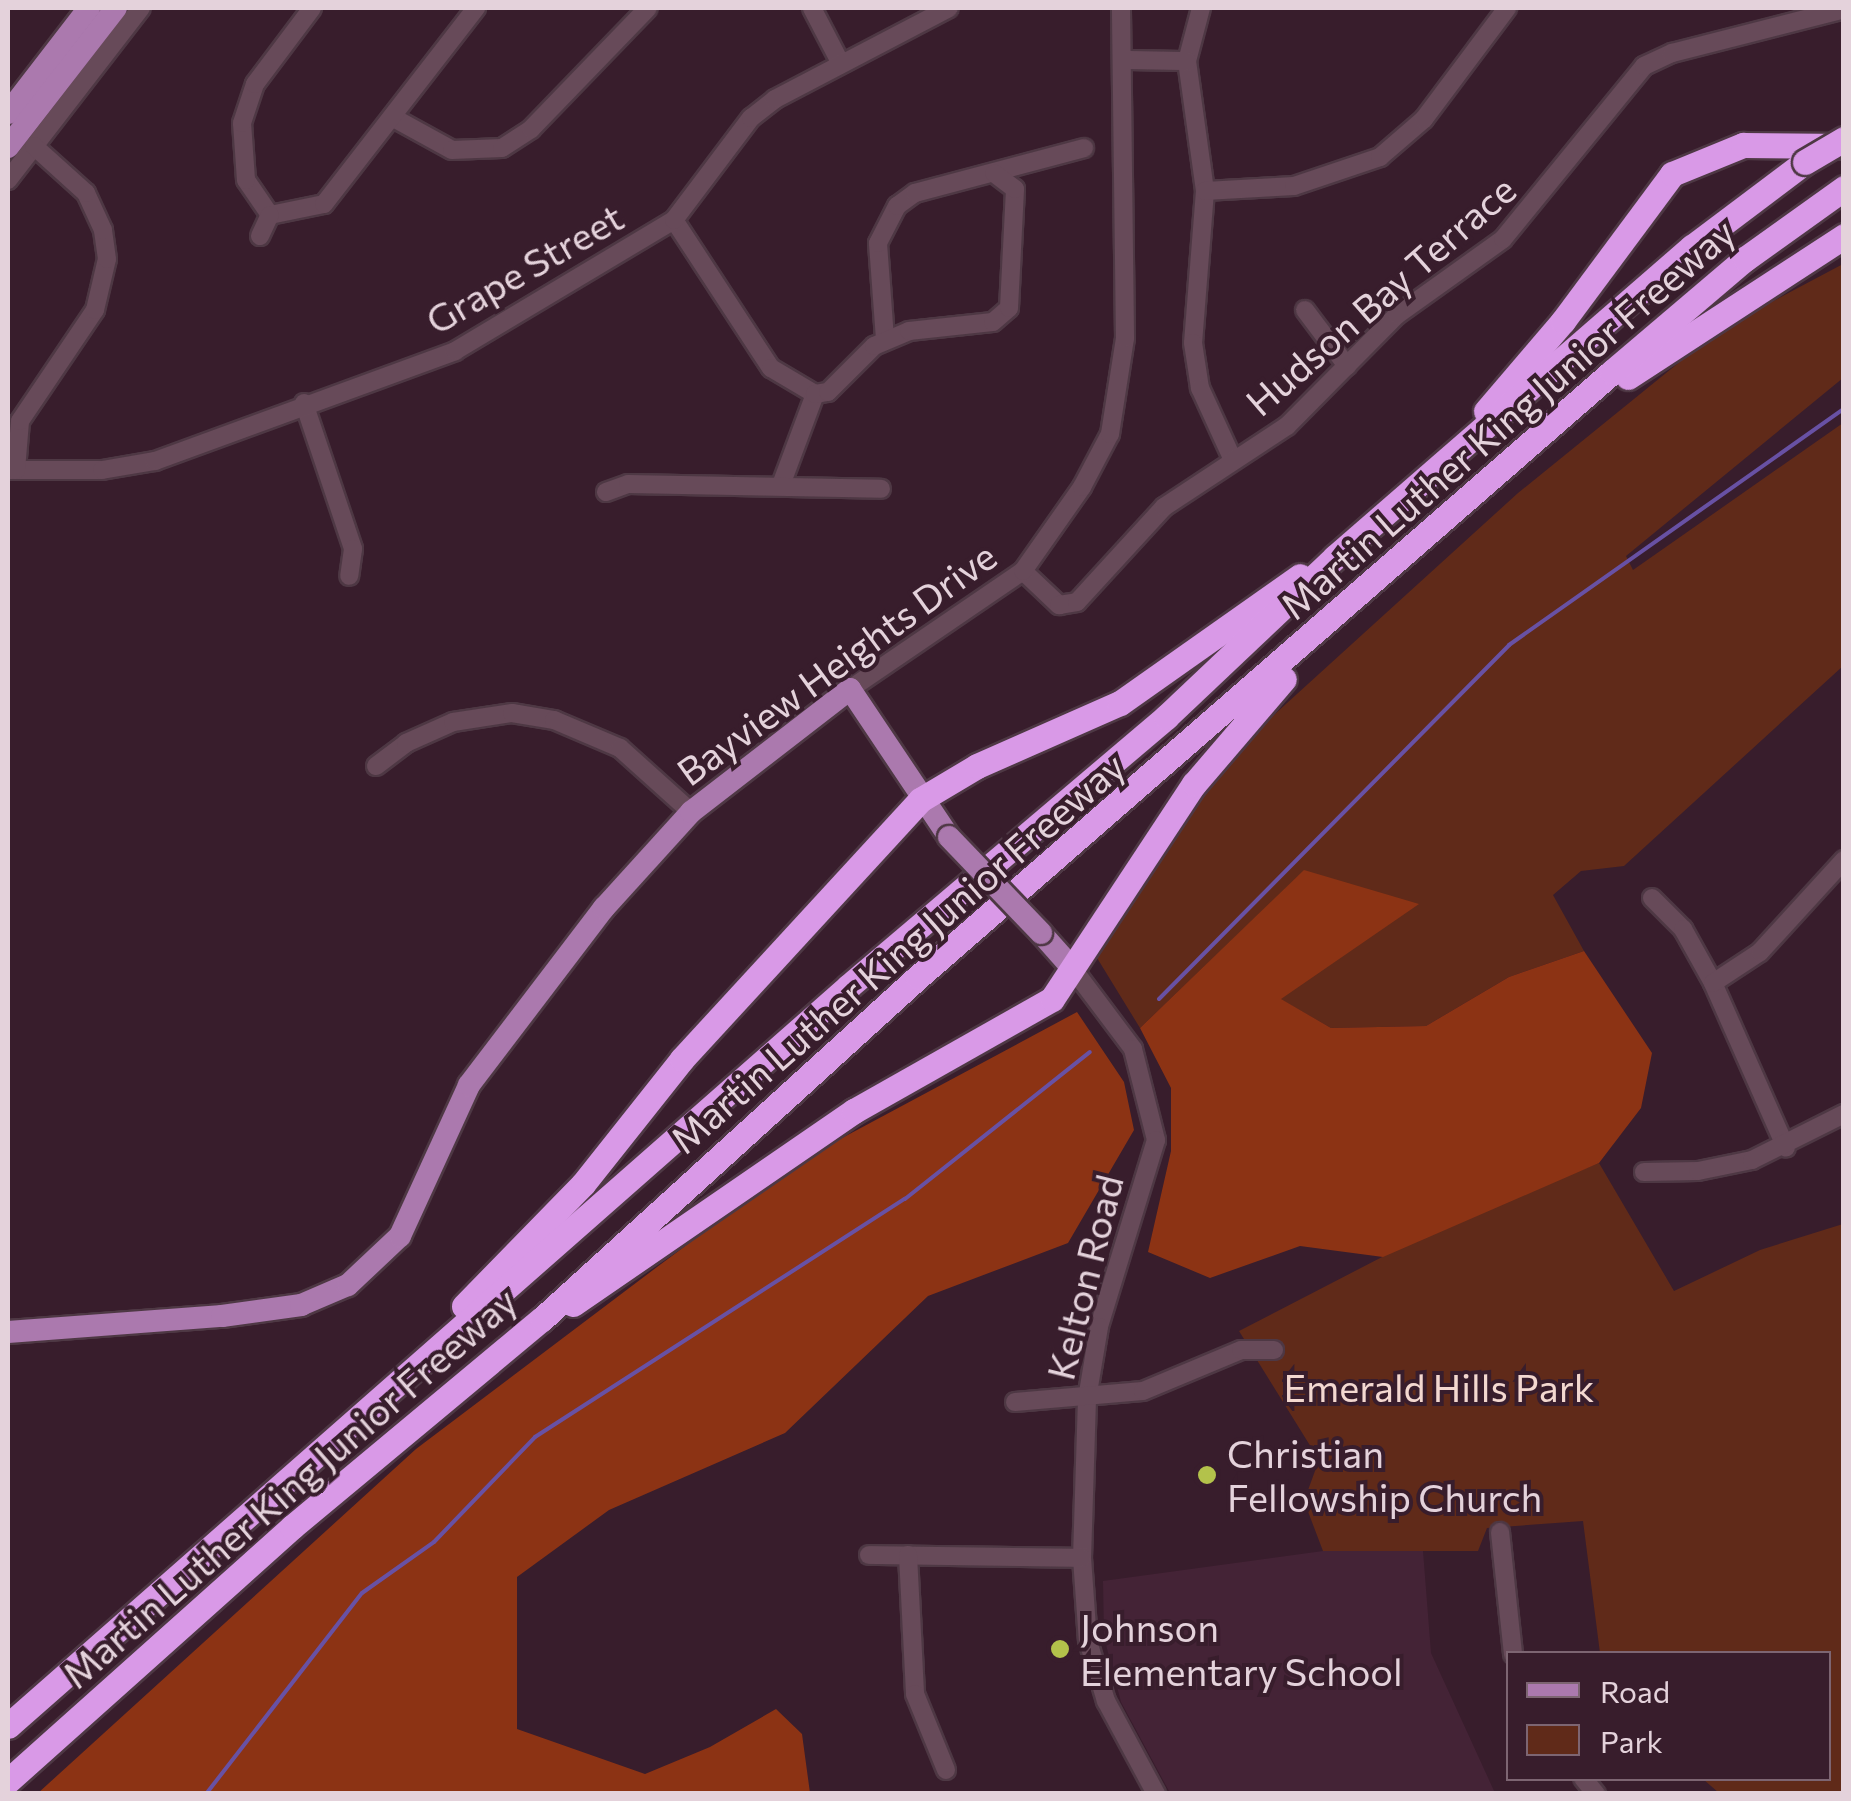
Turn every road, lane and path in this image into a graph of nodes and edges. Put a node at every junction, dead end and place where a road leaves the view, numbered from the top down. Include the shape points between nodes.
1 (89, 8) edge
2 (116, 8) edge
3 (141, 8) edge
4 (312, 8) edge
5 (476, 8) edge
6 (648, 8) edge
7 (812, 8) edge
8 (949, 8) edge
9 (1121, 8) edge
10 (1201, 8) edge
11 (1507, 8) edge
12 (1844, 8) edge
13 (1124, 60) junction
14 (1187, 61) junction
15 (841, 64) junction
16 (8, 112) edge
17 (392, 117) junction
18 (1844, 143) edge
19 (34, 146) junction
20 (8, 147) edge
21 (1084, 148) dead end
22 (994, 173) junction
23 (8, 180) edge
24 (1844, 188) edge
25 (1205, 191) junction
26 (270, 214) junction
27 (674, 220) junction
28 (260, 236) dead end
29 (1844, 236) edge
30 (1305, 310) dead end
31 (885, 339) junction
32 (1346, 366) junction
33 (814, 394) junction
34 (304, 403) junction
35 (1550, 431) junction
36 (1462, 447) junction
37 (1233, 460) junction
38 (12, 470) edge
39 (781, 486) junction
40 (881, 489) dead end
41 (606, 492) dead end
42 (1336, 557) junction
43 (1022, 571) junction
44 (349, 576) dead end
45 (1363, 592) junction
46 (850, 689) junction
47 (376, 766) dead end
48 (920, 800) junction
49 (691, 812) junction
50 (1844, 860) edge
51 (1652, 898) dead end
52 (1072, 969) junction
53 (1713, 982) junction
54 (1844, 1114) edge
55 (1786, 1148) junction
56 (1644, 1172) dead end
57 (542, 1319) junction
58 (8, 1332) edge
59 (1274, 1350) dead end
60 (1088, 1399) junction
61 (1014, 1402) dead end
62 (279, 1488) junction
63 (1500, 1532) dead end
64 (869, 1555) dead end
65 (908, 1556) junction
66 (1082, 1558) junction
67 (93, 1651) junction
68 (1512, 1651) edge
69 (8, 1715) edge
70 (8, 1726) edge
71 (946, 1770) dead end
72 (8, 1781) edge
73 (1156, 1794) edge

1 - 16 main road
2 - 20 main road
3 - 19 street
4 - 26 street via 255,84 242,123 246,180
5 - 17 street
6 - 17 street via 531,129 502,148 452,150
7 - 15 street
8 - 15 street, Grape Street
9 - 13 street, Bayview Heights Drive
10 - 14 street
11 - 25 street via 1424,119 1380,156 1322,181
12 - 32 street, Hudson Bay Terrace via 1644,66 1503,240 1438,280
13 - 14 street
13 - 43 street, Bayview Heights Drive via 1125,338 1116,415 1082,487
14 - 25 street
15 - 27 street, Grape Street via 751,118
17 - 26 street via 324,204
18 - 36 highway, Martin Luther King Junior Freeway, bridge via 1805,162 1692,247
18 - 36 highway via 1743,145 1672,174
19 - 23 street
19 - 38 street via 86,194 103,230 107,259 96,310 20,421
21 - 22 street
22 - 31 street via 914,193 881,230
22 - 31 street via 1014,189 1009,308 993,322
24 - 35 highway, Martin Luther King Junior Freeway via 1745,259
25 - 37 street via 1195,365 1209,415
26 - 28 street
27 - 33 street via 772,368
27 - 34 street, Grape Street via 455,352
29 - 35 highway
30 - 32 street
31 - 33 street via 828,392
32 - 37 street, Hudson Bay Terrace via 1287,426
33 - 39 street
34 - 38 street, Grape Street via 142,464
34 - 44 street via 353,549
35 - 45 highway, Martin Luther King Junior Freeway
36 - 42 highway, Martin Luther King Junior Freeway
37 - 43 street, Hudson Bay Terrace via 1144,526 1077,602 1059,604
39 - 40 street
39 - 41 street via 628,484
42 - 48 highway via 1231,620 1120,703 977,766
42 - 62 highway, Martin Luther King Junior Freeway via 1166,718 849,986
43 - 46 street, Bayview Heights Drive
45 - 52 highway via 1218,752
45 - 57 highway, Martin Luther King Junior Freeway via 918,977
46 - 48 main road, Kelton Road
46 - 49 main road, Bayview Heights Drive
47 - 49 street via 406,743 453,722 512,713 554,720 620,748
48 - 52 main road, Kelton Road, bridge
48 - 62 highway via 682,1058 537,1234
49 - 58 main road, Bayview Heights Drive via 526,1006 469,1084 400,1236 348,1285 302,1305 254,1312
50 - 53 street via 1760,952
51 - 53 street via 1682,929
52 - 57 highway via 1052,999 854,1111 588,1298
52 - 60 street, Kelton Road via 1133,1049 1156,1140 1099,1327
53 - 55 street
54 - 55 street
55 - 56 street via 1713,1168
57 - 72 highway, Martin Luther King Junior Freeway via 292,1527
59 - 60 street via 1241,1350 1143,1391
60 - 61 street
60 - 66 street, Kelton Road
62 - 67 highway, Martin Luther King Junior Freeway
63 - 68 street
64 - 65 street
65 - 66 street
65 - 71 street via 915,1694
66 - 73 street, Kelton Road via 1088,1641 1106,1701
67 - 69 highway
67 - 70 highway, Martin Luther King Junior Freeway

